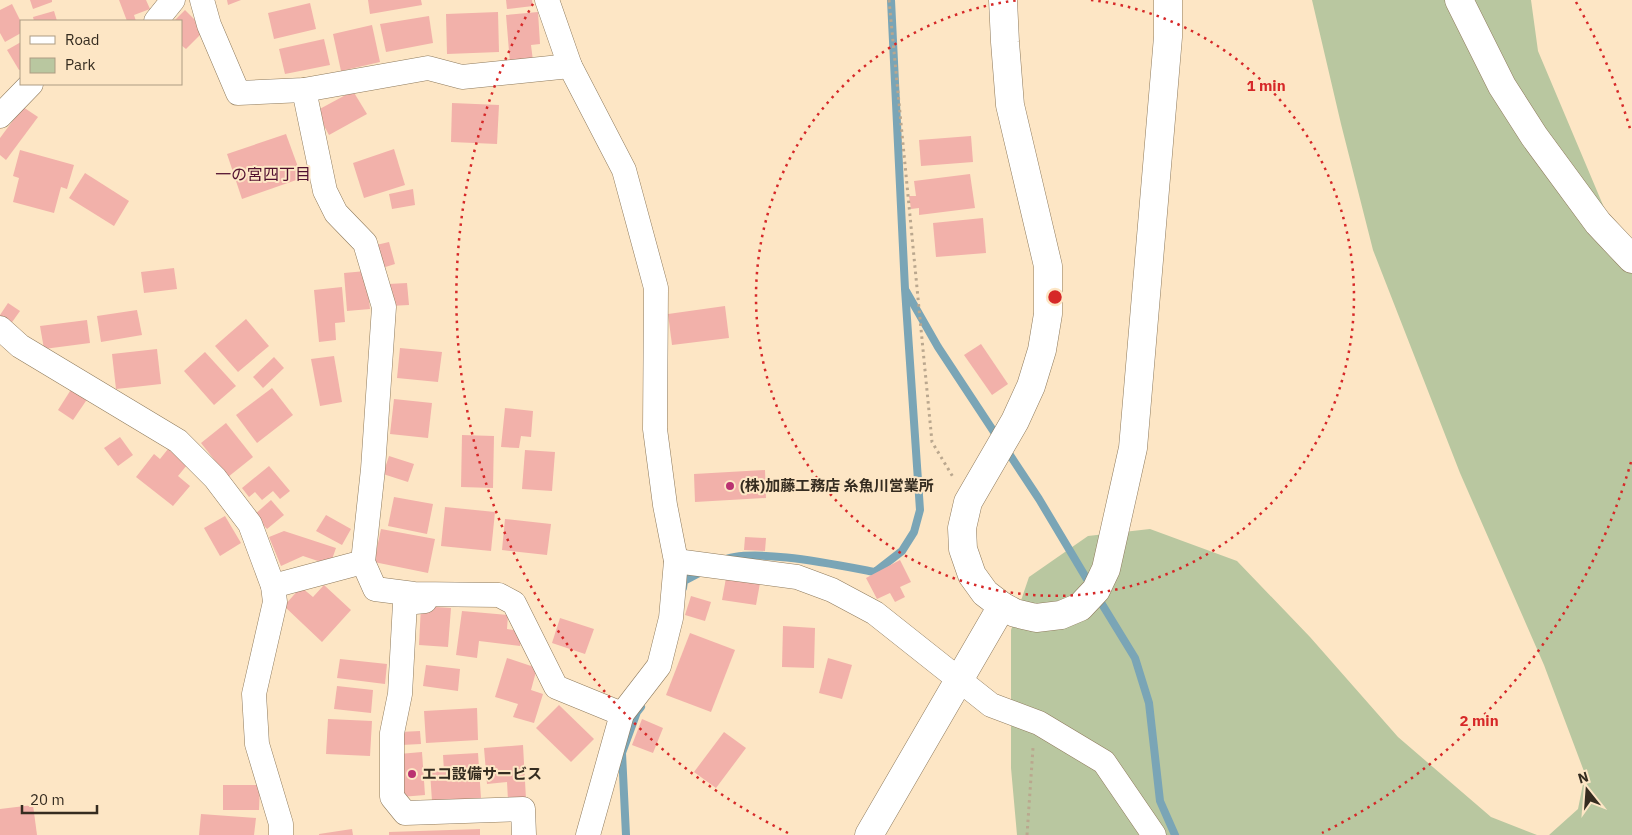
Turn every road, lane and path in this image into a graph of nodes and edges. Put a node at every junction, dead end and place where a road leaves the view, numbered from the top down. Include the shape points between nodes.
1 (173, 0) edge
2 (202, 0) edge
3 (547, 0) edge
4 (889, 0) edge
5 (1003, 0) edge
6 (1168, 0) edge
7 (1458, 0) edge
8 (157, 20) edge
9 (570, 66) junction
10 (30, 85) edge
11 (304, 90) junction
12 (0, 116) edge
13 (1632, 259) edge
14 (0, 328) edge
15 (968, 502) junction
16 (676, 561) junction
17 (364, 562) junction
18 (273, 586) junction
19 (428, 594) junction
20 (1002, 606) junction
21 (960, 680) junction
22 (622, 714) junction
23 (1039, 724) junction
24 (281, 835) edge
25 (524, 835) edge
26 (588, 835) edge
27 (869, 835) edge
28 (1027, 835) edge
29 (1154, 835) edge

1 - 8 street
2 - 11 street via 238,93
3 - 9 street
4 - 15 path via 932,442
5 - 15 street via 1010,105 1048,266 1048,314 1031,386 1015,421
6 - 20 street via 1167,47 1133,448 1106,569 1096,590 1080,606 1061,615 1036,618
7 - 13 street via 1502,86 1534,136 1598,223
9 - 11 street via 462,77 428,68
9 - 16 street via 624,170 656,288 655,429
10 - 12 street
11 - 17 street via 326,191 336,213 365,243 384,307
14 - 18 street via 20,346 178,441 215,478 250,524
15 - 20 street via 962,528 963,549 972,575
16 - 21 street via 797,576 832,590 875,612
16 - 22 street via 671,618 659,666
17 - 18 street
17 - 19 street via 375,589
18 - 24 street via 275,602 254,694 257,744 281,824
19 - 22 street via 499,595 514,603 556,687
19 - 25 street via 425,600 405,603 400,694 392,733 392,797 405,813 523,809
20 - 21 street
21 - 23 street via 991,705
21 - 27 street
22 - 26 street
23 - 28 path via 1033,742
23 - 29 street via 1104,762

